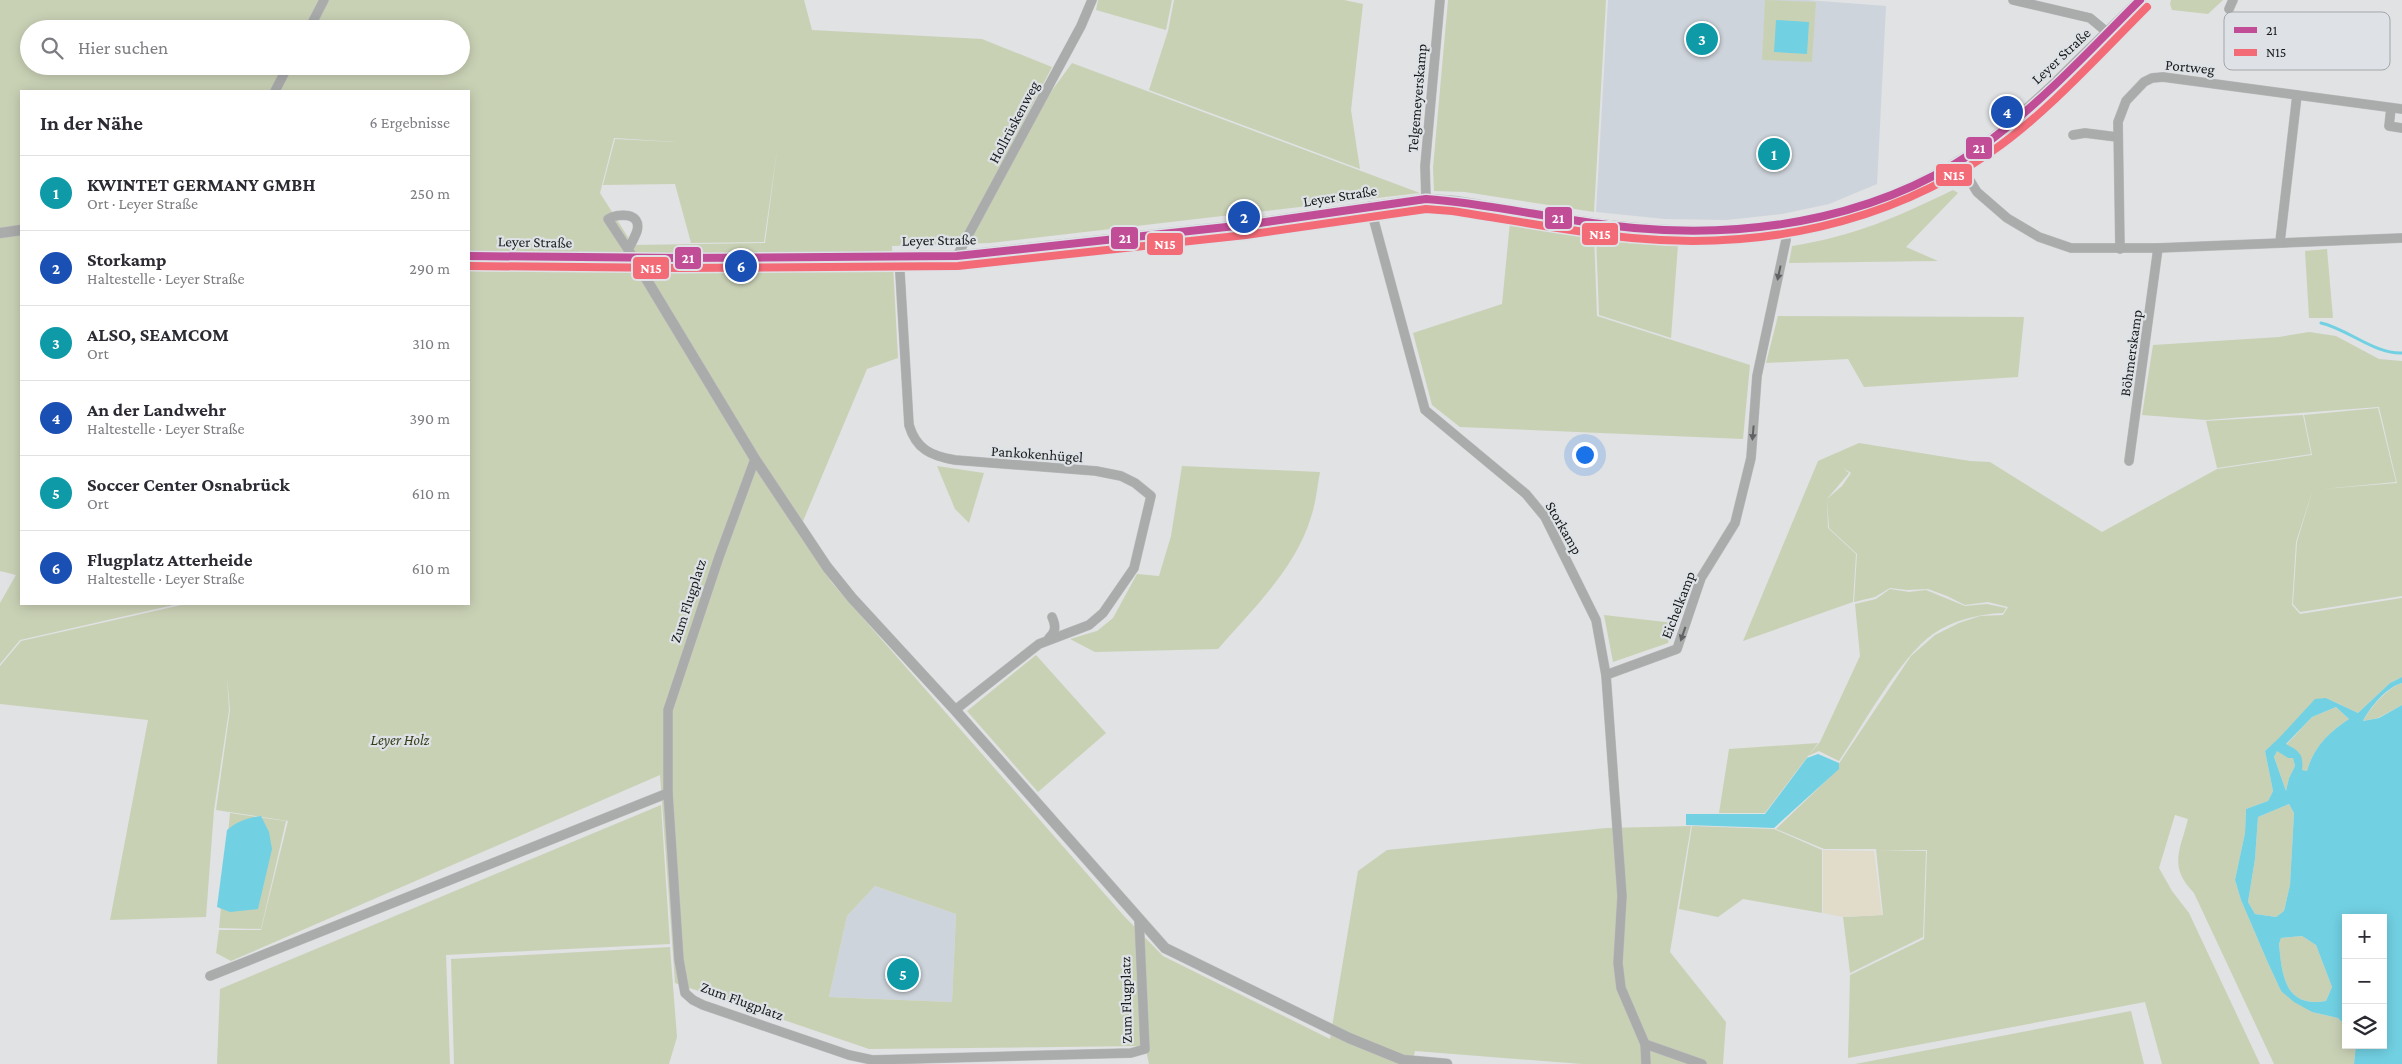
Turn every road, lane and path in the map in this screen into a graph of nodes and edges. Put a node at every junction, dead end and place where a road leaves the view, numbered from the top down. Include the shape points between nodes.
1 (324, 0) edge
2 (1092, 0) edge
3 (1440, 0) edge
4 (2013, 0) edge
5 (2140, 0) edge
6 (314, 20) edge
7 (2108, 32) junction
8 (283, 75) edge
9 (276, 90) edge
10 (2297, 95) junction
11 (2391, 108) junction
12 (2402, 109) edge
13 (2402, 128) edge
14 (2073, 135) dead end
15 (2118, 137) junction
16 (1958, 162) junction
17 (1426, 199) junction
18 (1370, 206) junction
19 (1785, 225) junction
20 (20, 230) edge
21 (0, 233) edge
22 (2402, 238) edge
23 (2280, 242) junction
24 (2158, 248) junction
25 (2120, 249) junction
26 (631, 254) junction
27 (470, 256) edge
28 (899, 256) junction
29 (957, 256) junction
30 (755, 459) junction
31 (2129, 461) dead end
32 (1052, 617) dead end
33 (1047, 640) junction
34 (1606, 675) junction
35 (955, 710) junction
36 (668, 793) junction
37 (1139, 919) junction
38 (210, 976) dead end
39 (1645, 1044) junction
40 (1447, 1064) edge
41 (1646, 1064) edge
42 (1702, 1064) edge

1 - 6 street
2 - 29 street, Hollrüskenweg
3 - 17 street, Telgemeyerskamp via 1425,166
4 - 7 street via 2090,18
5 - 7 street, Leyer Straße
7 - 16 street, Leyer Straße via 2013,122
8 - 9 street
10 - 11 street, Portweg
10 - 15 street, Portweg via 2152,78 2126,102 2118,122
10 - 23 street
11 - 12 street, Portweg
11 - 13 street via 2389,126
14 - 15 street
15 - 25 street, Portweg
16 - 19 street, Leyer Straße via 1900,193 1856,210
16 - 25 street via 1983,198 2039,238 2070,248
17 - 18 street, Leyer Straße
17 - 19 street, Leyer Straße via 1658,230 1727,230
18 - 29 street, Leyer Straße via 1245,225
18 - 34 street, Storkamp via 1425,410 1526,494 1545,517 1596,620
19 -> 34 street, Eichelkamp via 1786,240 1757,376 1751,458 1735,523 1701,578 1678,649
20 - 21 street
22 - 23 street
23 - 24 street
24 - 25 street
24 - 31 street, Böhmerskamp
26 - 27 street, Leyer Straße
26 - 28 street, Leyer Straße
26 - 30 street
28 - 29 street, Leyer Straße
28 - 33 street, Pankokenhügel via 909,425 921,447 938,458 1096,471 1121,476 1151,496 1134,568 1113,600 1089,625
30 - 35 street via 827,567
30 - 36 street, Zum Flugplatz via 668,710
32 - 33 street via 1056,625 1054,634
33 - 35 street, Pankokenhügel
34 - 39 street via 1622,896 1618,963 1621,988
35 - 37 street
36 - 37 street, Zum Flugplatz via 679,960 685,992 703,1005 849,1055 872,1060 1131,1053 1145,1049
36 - 38 street
37 - 40 street via 1165,948 1349,1038 1403,1060
39 - 41 street
39 - 42 street

